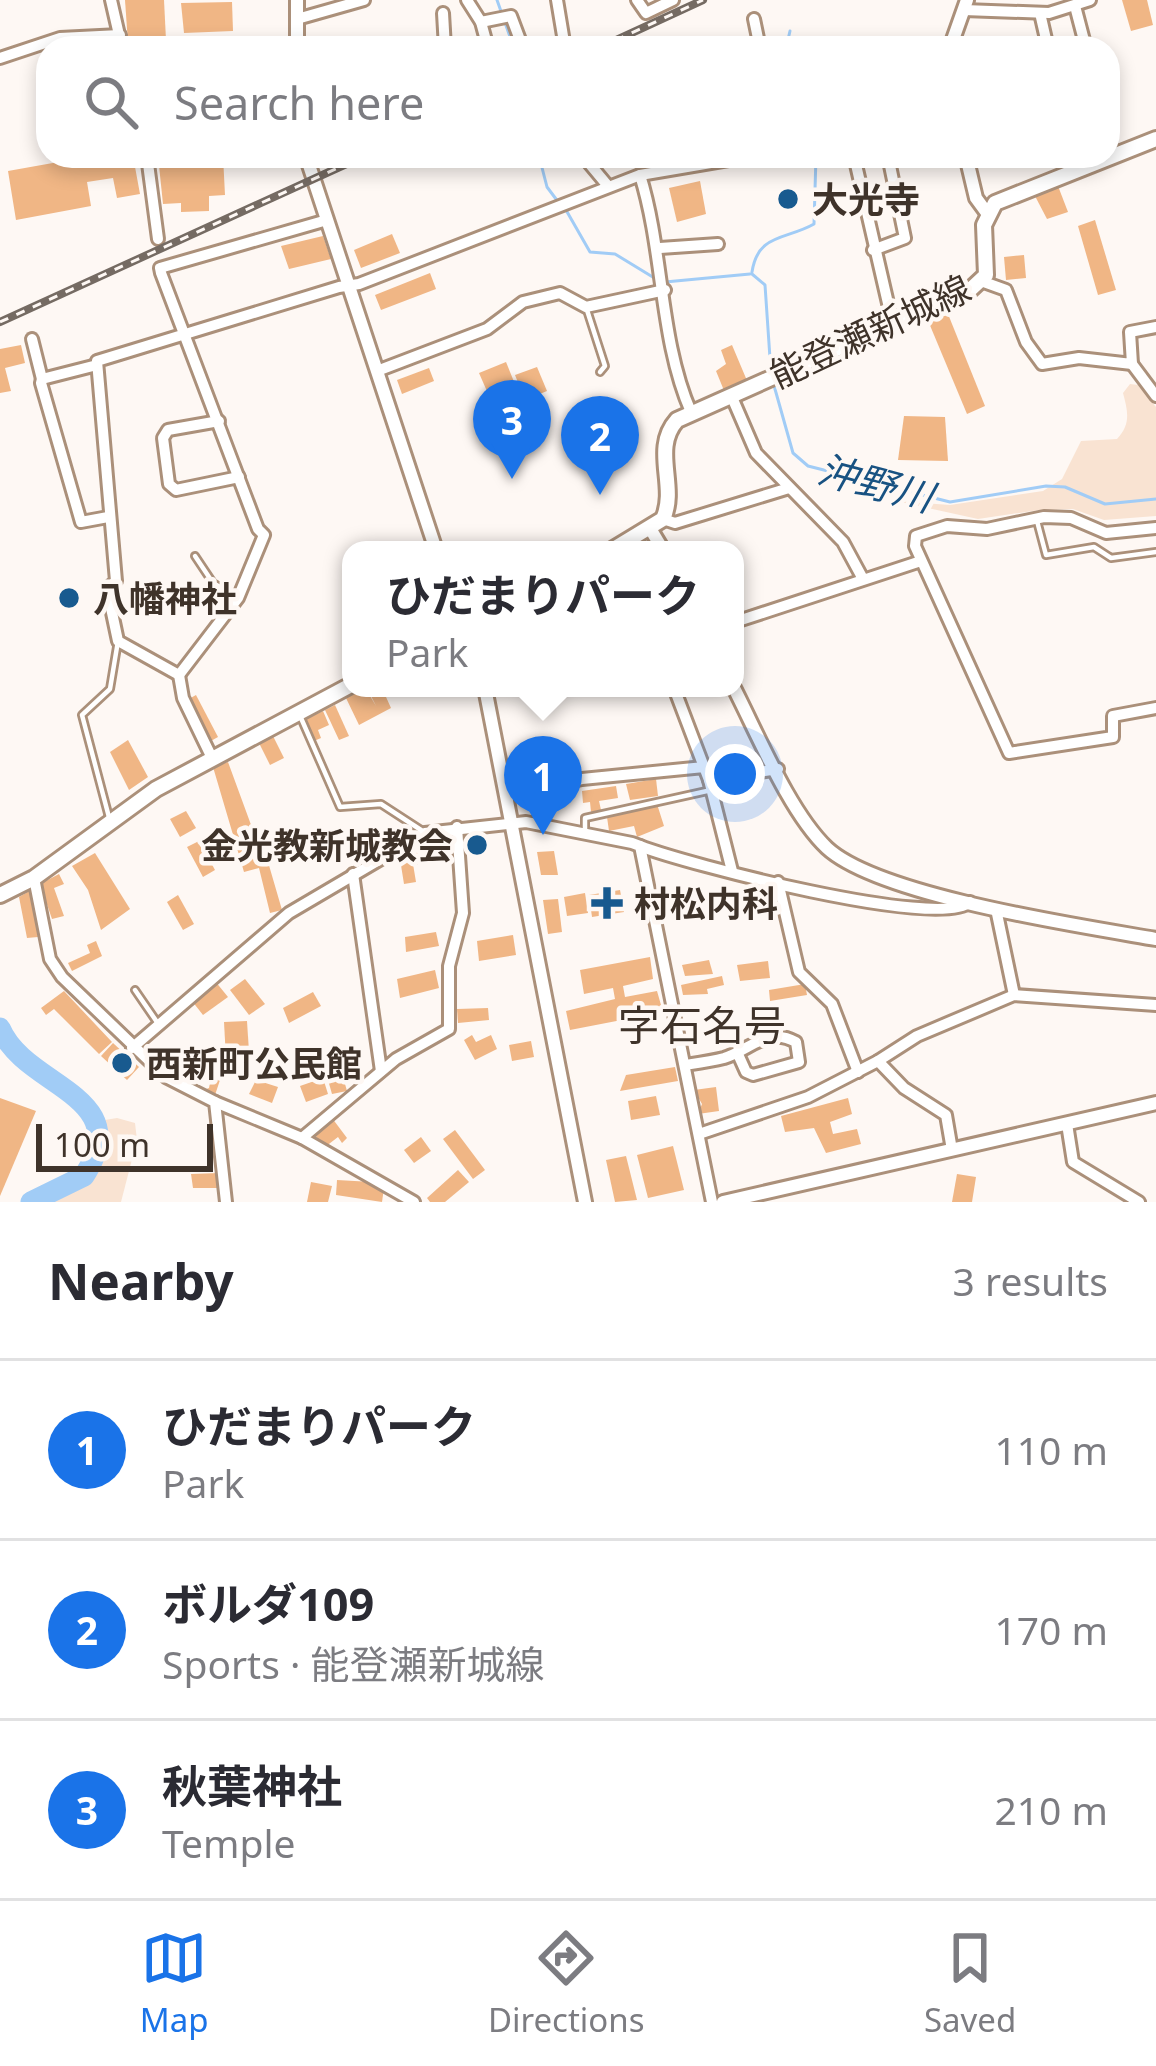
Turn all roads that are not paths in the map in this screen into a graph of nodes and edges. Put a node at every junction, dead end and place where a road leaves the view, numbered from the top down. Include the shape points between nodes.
1 (111, 0) edge
2 (297, 0) edge
3 (364, 0) edge
4 (467, 0) edge
5 (556, 0) edge
6 (637, 0) edge
7 (673, 0) edge
8 (1090, 0) edge
9 (966, 5) edge
10 (1075, 6) junction
11 (442, 13) dead end
12 (1040, 13) junction
13 (297, 19) junction
14 (754, 19) dead end
15 (481, 22) junction
16 (120, 36) edge
17 (297, 36) edge
18 (444, 36) edge
19 (485, 36) edge
20 (518, 36) edge
21 (563, 36) edge
22 (758, 36) edge
23 (954, 36) edge
24 (1045, 36) edge
25 (1083, 36) edge
26 (36, 46) edge
27 (0, 58) edge
28 (1156, 139) edge
29 (1120, 150) edge
30 (149, 168) edge
31 (310, 168) edge
32 (593, 168) edge
33 (681, 168) edge
34 (856, 168) edge
35 (890, 168) edge
36 (969, 168) edge
37 (1065, 168) edge
38 (640, 175) junction
39 (608, 187) junction
40 (987, 213) junction
41 (327, 220) junction
42 (158, 239) dead end
43 (718, 244) dead end
44 (660, 248) junction
45 (873, 250) junction
46 (981, 281) junction
47 (349, 286) junction
48 (665, 290) junction
49 (586, 307) junction
50 (892, 325) junction
51 (1156, 327) edge
52 (186, 335) junction
53 (32, 339) dead end
54 (1132, 364) junction
55 (97, 365) junction
56 (377, 371) junction
57 (600, 372) dead end
58 (42, 379) junction
59 (731, 395) junction
60 (1156, 396) edge
61 (691, 412) junction
62 (527, 414) dead end
63 (508, 416) dead end
64 (219, 421) junction
65 (519, 424) junction
66 (523, 434) dead end
67 (238, 477) junction
68 (789, 488) junction
69 (108, 517) junction
70 (1037, 518) junction
71 (657, 524) junction
72 (1156, 528) edge
73 (433, 541) edge
74 (630, 541) edge
75 (661, 541) edge
76 (1156, 552) edge
77 (195, 556) dead end
78 (921, 561) junction
79 (863, 579) junction
80 (238, 598) junction
81 (744, 619) edge
82 (118, 641) junction
83 (179, 675) junction
84 (342, 691) edge
85 (487, 697) edge
86 (677, 697) edge
87 (739, 697) edge
88 (1156, 708) edge
89 (298, 713) junction
90 (212, 758) junction
91 (778, 769) junction
92 (708, 779) junction
93 (508, 795) junction
94 (110, 821) junction
95 (513, 824) junction
96 (457, 827) junction
97 (585, 831) junction
98 (425, 833) junction
99 (640, 846) junction
100 (732, 871) junction
101 (353, 874) junction
102 (34, 878) junction
103 (778, 882) junction
104 (1, 894) edge
105 (970, 902) junction
106 (996, 909) junction
107 (1156, 939) edge
108 (135, 990) dead end
109 (1015, 995) junction
110 (1156, 1005) edge
111 (159, 1025) junction
112 (132, 1048) junction
113 (737, 1052) junction
114 (878, 1060) junction
115 (686, 1065) junction
116 (381, 1071) junction
117 (859, 1072) junction
118 (214, 1102) junction
119 (1156, 1103) edge
120 (1067, 1124) junction
121 (699, 1134) junction
122 (302, 1138) junction
123 (952, 1150) junction
124 (226, 1202) edge
125 (414, 1202) edge
126 (585, 1202) edge
127 (712, 1202) edge
128 (723, 1202) edge
129 (1139, 1202) edge

1 - 16 street
2 - 13 street
3 - 13 street
4 - 15 street
5 - 21 street
6 - 7 street via 646,13
8 - 10 street
9 - 12 street
9 - 23 street
10 - 12 street
10 - 25 street
11 - 18 street
12 - 24 street
13 - 17 street
14 - 22 street
15 - 19 street
15 - 20 street via 511,16
26 - 27 street
28 - 29 main road
30 - 42 street
31 - 41 street
32 - 39 street
33 - 38 street
34 - 45 street
35 - 45 street via 905,238
36 - 40 street
37 - 40 main road
38 - 39 street
38 - 44 street
39 - 47 street
40 - 46 main road, 能登瀬新城線
41 - 47 street
41 - 52 street via 160,268
43 - 44 street
44 - 48 street
45 - 50 street
46 - 50 main road, 能登瀬新城線
46 - 54 street via 1006,290 1042,364
47 - 52 street
47 - 56 street
48 - 49 street
48 - 61 street
49 - 56 street via 560,293 523,302 487,329
49 - 57 lane via 605,366
50 - 59 main road, 能登瀬新城線
51 - 54 street via 1130,332
52 - 55 street
52 - 64 street
53 - 58 street
54 - 60 street
55 - 58 street
55 - 69 street
56 - 73 street
58 - 69 street via 81,522
59 - 61 main road, 能登瀬新城線
59 - 68 street via 756,453
61 - 71 main road via 664,441 669,492
62 - 65 lane
63 - 65 lane
64 - 67 street
64 - 67 street via 168,430 169,484 176,490
65 - 66 lane
67 - 80 street via 264,535
68 - 71 street
68 - 79 street via 843,542
69 - 82 street via 116,580 107,589
70 - 72 street via 1071,518 1106,533
70 - 76 lane via 1046,555 1094,547 1111,558
70 - 78 street via 916,536
71 - 74 main road
71 - 75 street
77 - 80 lane via 213,583
78 - 79 street
78 - 88 street via 1009,753 1113,737 1113,716
79 - 81 street
80 - 83 street
82 - 83 street
82 - 94 lane via 110,688 82,716
83 - 90 street
84 - 89 main road
85 - 93 street
86 - 92 street
87 - 91 street
89 - 90 main road
89 - 98 lane via 340,807 381,804
90 - 94 main road
91 - 92 street
91 - 105 street via 813,832 848,864
92 - 93 street via 582,779
92 - 97 lane via 585,818
92 - 100 street
93 - 95 street
94 - 102 main road
95 - 96 street
95 - 97 street
95 - 126 street
96 - 98 street
96 - 116 street via 464,898 449,966 448,1029
97 - 99 street
98 - 101 street
99 - 100 street
99 - 115 street
100 - 103 street
101 - 111 street via 289,913
101 - 116 street
102 - 104 main road
102 - 112 street via 50,959
103 - 105 street via 916,910
103 - 117 street via 799,972 832,1004
105 - 106 street
106 - 107 street
106 - 109 street
108 - 111 lane
109 - 110 street
109 - 114 street
111 - 112 street
112 - 118 street
113 - 113 street via 784,1035 796,1042 800,1062 753,1075
113 - 115 street
114 - 117 street
114 - 123 street via 946,1115
115 - 121 street
116 - 122 street
117 - 121 street
118 - 122 street
118 - 124 street
119 - 120 street
120 - 123 street
120 - 129 street via 1073,1162
121 - 127 street
122 - 125 street
123 - 128 street

